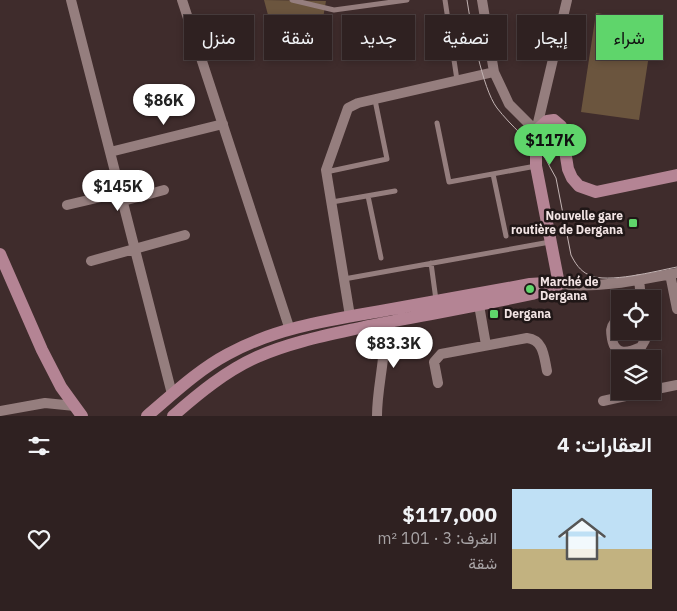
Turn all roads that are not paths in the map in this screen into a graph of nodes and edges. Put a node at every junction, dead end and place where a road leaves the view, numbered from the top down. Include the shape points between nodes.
1 (71, 0) edge
2 (182, 0) edge
3 (292, 0) edge
4 (407, 0) edge
5 (445, 0) edge
6 (482, 0) edge
7 (567, 0) edge
8 (494, 72) junction
9 (457, 80) junction
10 (375, 100) junction
11 (437, 123) dead end
12 (223, 124) junction
13 (536, 131) junction
14 (110, 152) junction
15 (536, 166) junction
16 (326, 172) junction
17 (493, 174) junction
18 (677, 175) edge
19 (164, 190) dead end
20 (395, 191) dead end
21 (368, 196) junction
22 (123, 200) junction
23 (330, 202) junction
24 (67, 205) dead end
25 (185, 235) dead end
26 (506, 236) dead end
27 (550, 242) junction
28 (135, 249) junction
29 (0, 254) edge
30 (381, 258) dead end
31 (91, 261) dead end
32 (431, 263) junction
33 (675, 274) edge
34 (344, 279) junction
35 (639, 279) junction
36 (559, 284) junction
37 (640, 290) edge
38 (436, 301) junction
39 (479, 305) junction
40 (677, 309) edge
41 (350, 316) junction
42 (370, 320) junction
43 (384, 323) junction
44 (290, 330) junction
45 (612, 340) edge
46 (645, 340) edge
47 (486, 345) junction
48 (547, 370) dead end
49 (438, 383) dead end
50 (677, 385) edge
51 (661, 388) edge
52 (170, 397) junction
53 (611, 399) edge
54 (603, 401) dead end
55 (0, 411) edge
56 (79, 411) edge
57 (175, 414) edge
58 (147, 416) edge
59 (377, 416) edge

1 - 14 street
2 - 12 street
3 - 4 lane via 334,10
5 - 9 lane
6 - 8 street
7 - 13 street
8 - 9 street
8 - 13 street via 509,104
9 - 10 street
10 - 16 street via 348,108
10 - 16 lane via 387,159
11 - 17 lane via 449,182
12 - 14 street
12 - 44 street
13 - 15 street
13 - 18 street via 546,121 554,120 561,126 572,178 579,186 596,192
14 - 22 street
15 - 17 lane
15 - 27 street
16 - 23 street
17 - 26 lane
19 - 22 street
20 - 21 lane
21 - 23 lane
21 - 30 lane
22 - 24 street via 114,194
22 - 28 street
23 - 34 street
25 - 28 street
27 - 32 lane
27 - 36 street
28 - 31 street
28 - 52 street
29 - 56 street via 42,350 61,387
32 - 34 lane
32 - 38 lane
33 - 35 street
33 - 40 street
34 - 41 street
35 - 36 street via 592,286
35 - 37 street
36 - 38 street via 538,283
36 - 39 street via 539,293
38 - 42 street
39 - 43 street
39 - 47 street
41 - 42 street
41 - 44 street
42 - 43 street
42 - 57 street via 258,356 199,393
43 - 59 street via 385,345
44 - 52 street via 230,353
45 - 46 street via 619,352 641,347
47 - 48 street via 527,338 535,340 542,348
47 - 49 street via 438,356 434,365
50 - 51 street
52 - 57 street
52 - 58 street
53 - 54 street
55 - 56 street via 45,404

